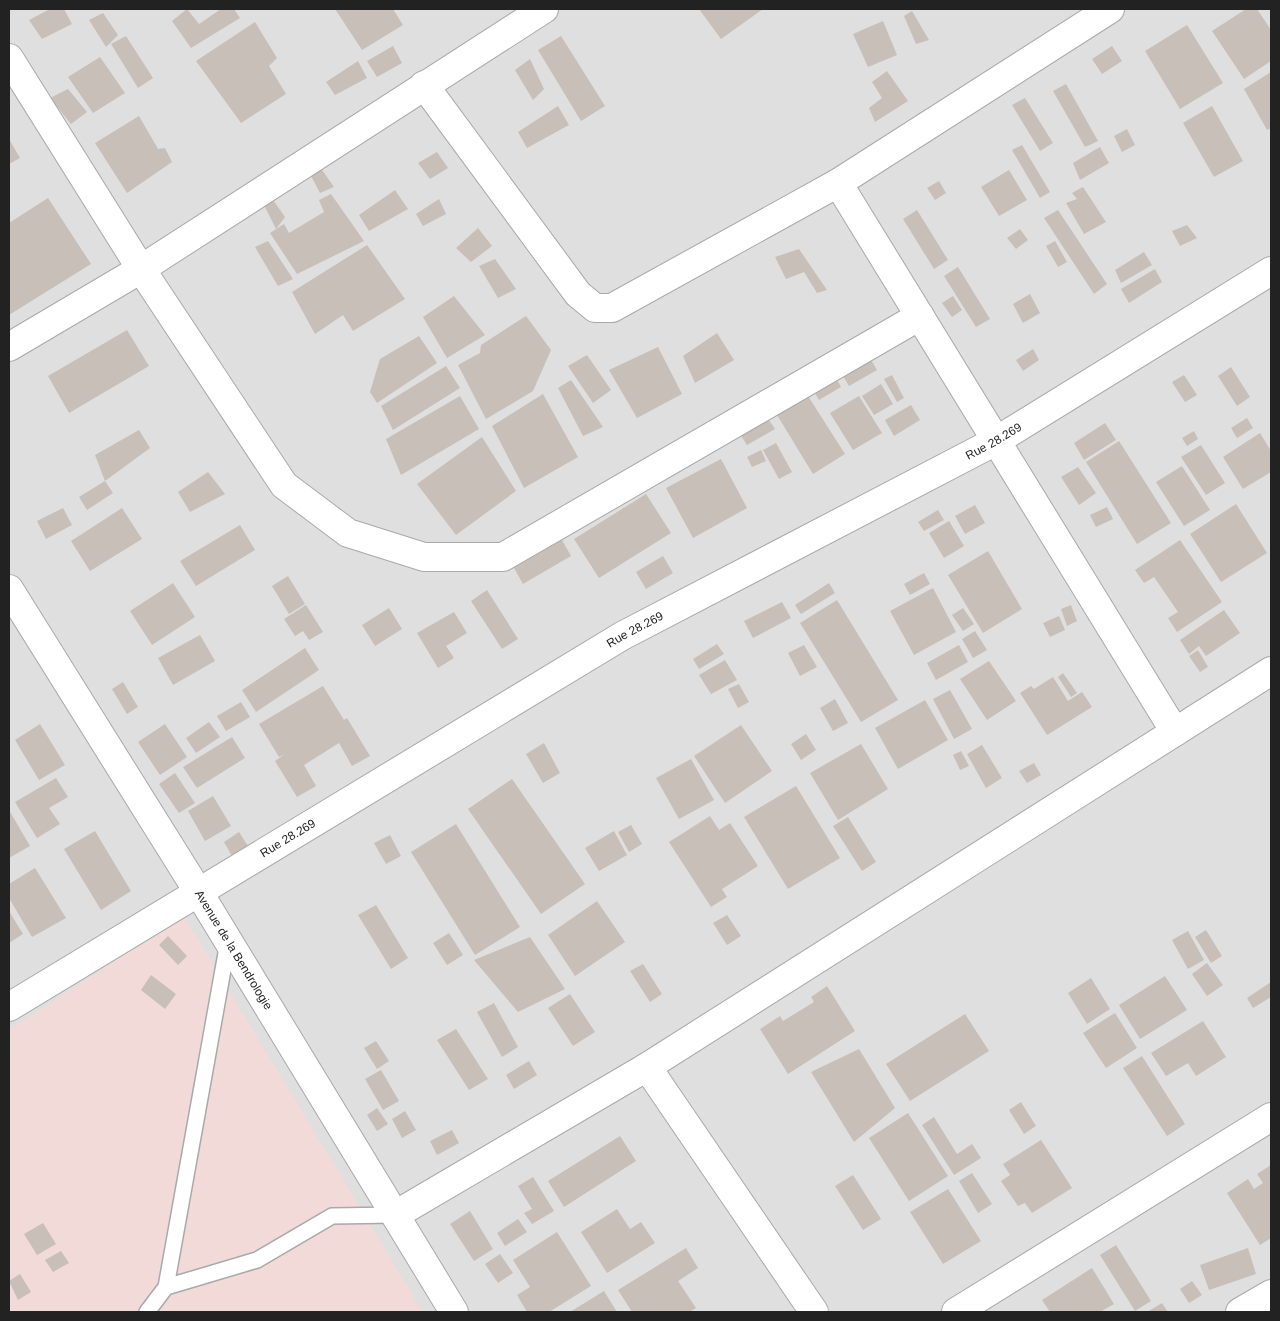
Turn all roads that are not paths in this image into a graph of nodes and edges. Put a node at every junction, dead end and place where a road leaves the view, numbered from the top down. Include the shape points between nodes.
1 (544, 9) edge
2 (1110, 9) edge
3 (9, 58) edge
4 (424, 85) junction
5 (838, 183) junction
6 (141, 269) junction
7 (1271, 271) edge
8 (920, 316) junction
9 (9, 347) edge
10 (996, 440) junction
11 (9, 589) edge
12 (1271, 671) edge
13 (1175, 732) junction
14 (199, 893) junction
15 (228, 942) junction
16 (9, 1007) edge
17 (647, 1067) junction
18 (1271, 1117) edge
19 (396, 1215) junction
20 (166, 1287) junction
21 (1271, 1294) edge
22 (147, 1312) edge
23 (454, 1312) edge
24 (814, 1312) edge
25 (956, 1312) edge
26 (1240, 1312) edge

1 - 4 street
2 - 5 street
3 - 6 street
4 - 5 street via 578,294 596,308 612,308
4 - 6 street
5 - 8 street
6 - 8 street via 284,485 348,532 424,557 503,557
6 - 9 street
7 - 10 street, Rue 28.269
8 - 10 street
10 - 13 street
10 - 14 street, Rue 28.269 via 622,636
11 - 14 street, Avenue de la Bendrologie
12 - 13 street
13 - 17 street
14 - 15 street, Avenue de la Bendrologie
14 - 16 street, Rue 28.269
15 - 19 street, Avenue de la Bendrologie
15 - 20 lane
17 - 19 street
17 - 24 street
18 - 25 street
19 - 20 lane via 332,1216 257,1260
19 - 23 street, Avenue de la Bendrologie
20 - 22 lane
21 - 26 street

